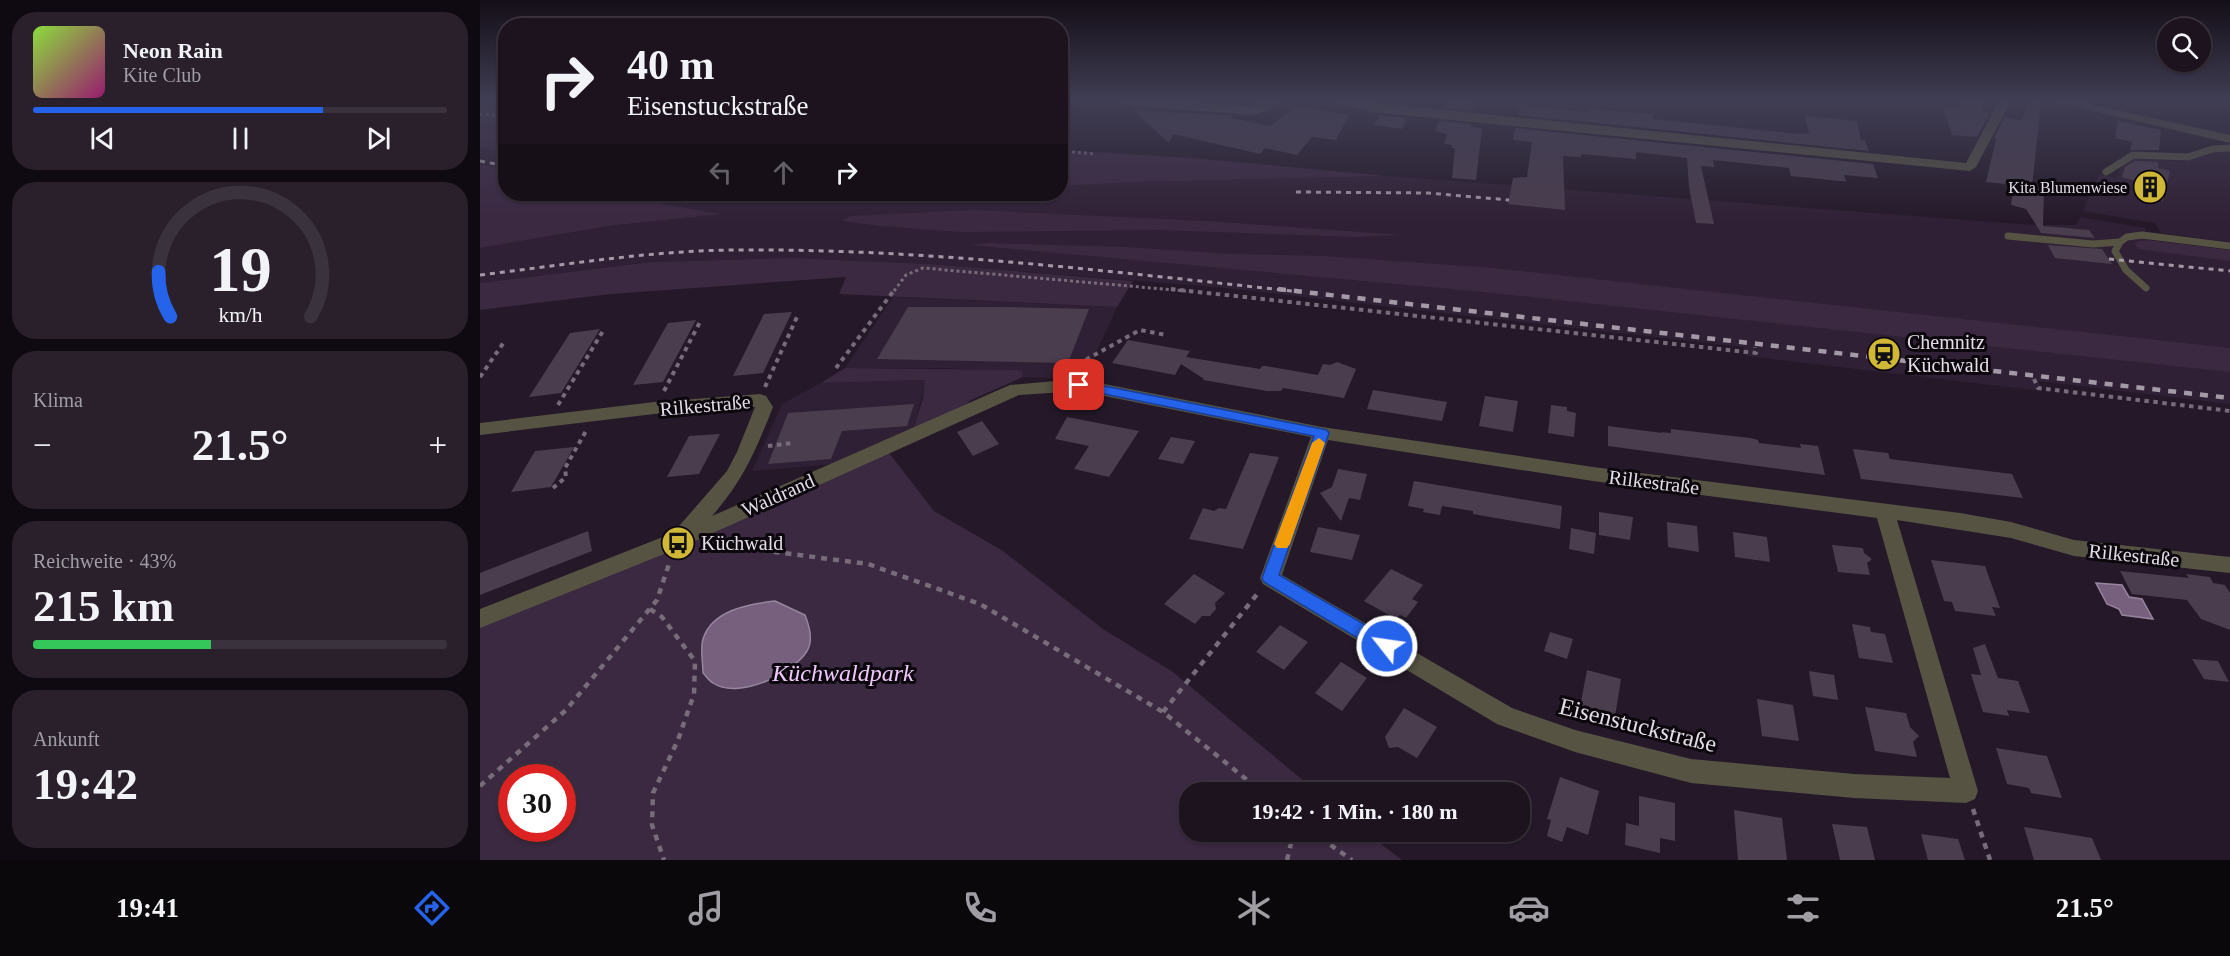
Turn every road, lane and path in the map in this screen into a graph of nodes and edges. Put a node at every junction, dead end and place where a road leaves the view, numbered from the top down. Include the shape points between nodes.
1 (1700, 141) edge
2 (1984, 141) edge
3 (2230, 148) edge
4 (1068, 152) edge
5 (1095, 154) dead end
6 (2106, 172) dead end
7 (2008, 236) dead end
8 (2120, 242) junction
9 (2230, 246) edge
10 (2145, 288) dead end
11 (797, 317) dead end
12 (700, 322) dead end
13 (603, 331) dead end
14 (1166, 335) dead end
15 (504, 342) dead end
16 (1755, 347) dead end
17 (1078, 364) dead end
18 (836, 368) dead end
19 (480, 377) edge
20 (2034, 379) dead end
21 (1079, 385) joint
22 (760, 400) junction
23 (654, 408) junction
24 (2230, 411) edge
25 (595, 415) junction
26 (548, 421) junction
27 (480, 429) edge
28 (1322, 433) junction
29 (793, 443) dead end
30 (771, 446) dead end
31 (553, 488) dead end
32 (1885, 512) junction
33 (677, 540) junction
34 (2230, 565) edge
35 (1270, 578) junction
36 (650, 609) junction
37 (480, 619) edge
38 (1163, 712) junction
39 (1250, 782) edge
40 (480, 786) edge
41 (1966, 791) junction
42 (1291, 842) edge
43 (1327, 842) edge
44 (664, 860) edge
45 (1287, 860) edge
46 (1352, 860) edge
47 (1990, 860) edge

1 - 2 street via 1970,167
3 - 6 lane via 2188,158 2133,155
4 - 5 path
7 - 8 lane via 2093,244
8 - 9 lane via 2142,236
8 - 10 lane via 2115,251 2118,260
11 - 22 path
12 - 23 path
13 - 26 path
14 - 17 path via 1140,330
15 - 19 path
16 - 18 path via 1756,353 1133,286 923,268 906,275
20 - 24 path via 2038,388
21 - 28 street, Rilkestraße
21 - 33 street, Waldrand via 1016,389
22 - 23 street, Rilkestraße
22 - 33 street, Rilkestraße via 764,407 739,468
23 - 25 street, Rilkestraße
25 - 26 street, Rilkestraße
25 - 31 path via 565,468 566,477
26 - 27 street, Rilkestraße
28 - 32 street, Rilkestraße
28 - 35 street
29 - 30 path
32 - 34 street, Rilkestraße via 2011,530 2074,548
32 - 41 street
33 - 36 path via 657,600
33 - 37 street, Waldrand
33 - 38 path via 868,564 980,604
35 - 38 path
35 - 41 street, Eisenstuckstraße via 1505,716 1575,741 1691,771 1854,786
36 - 40 path via 566,710
36 - 44 path via 662,617 695,661 694,694 653,793 652,825
38 - 39 path
41 - 47 path
42 - 45 path
43 - 46 path

